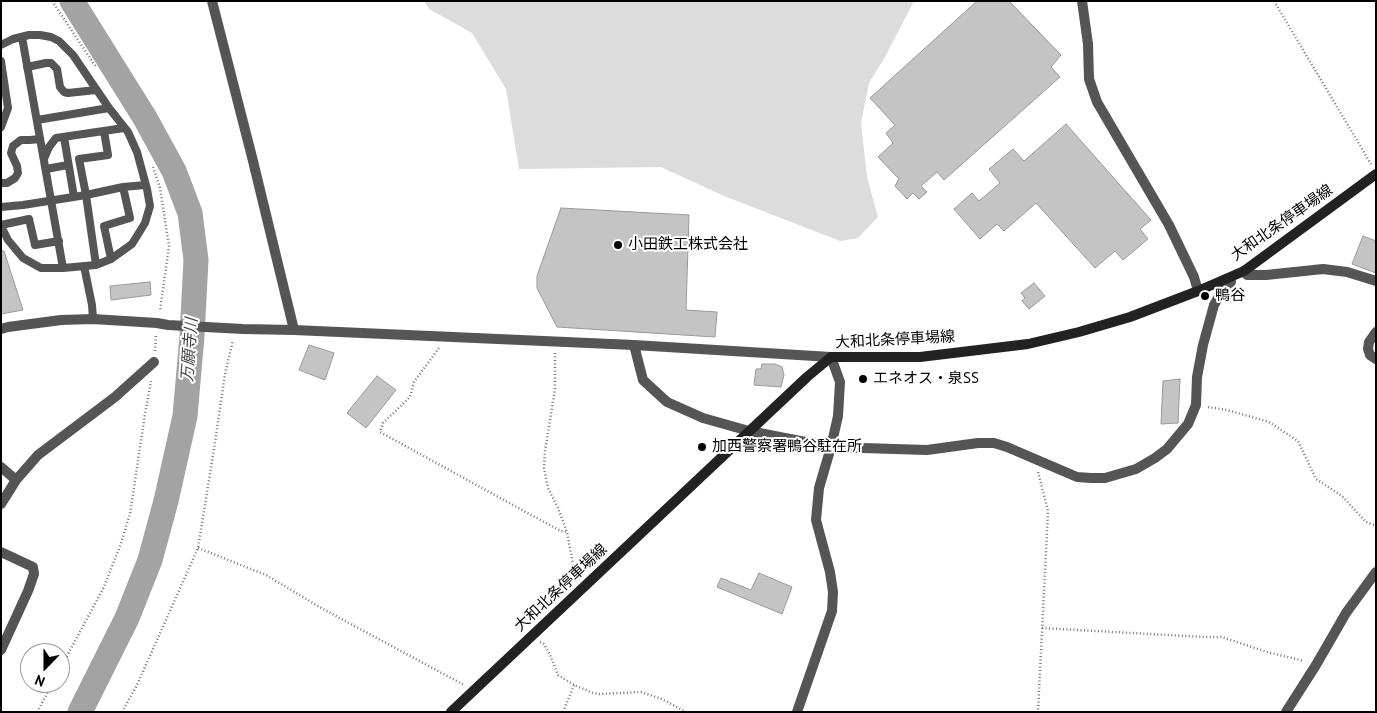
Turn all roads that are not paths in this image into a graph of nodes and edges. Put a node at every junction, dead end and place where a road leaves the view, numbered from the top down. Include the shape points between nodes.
1 (212, 1) edge
2 (1082, 1) edge
3 (22, 37) junction
4 (1, 46) edge
5 (1, 61) edge
6 (27, 67) junction
7 (96, 90) junction
8 (109, 108) junction
9 (37, 120) junction
10 (1, 126) edge
11 (124, 128) junction
12 (104, 131) junction
13 (64, 137) junction
14 (40, 139) junction
15 (44, 158) junction
16 (68, 165) junction
17 (46, 169) junction
18 (1376, 174) edge
19 (1, 183) edge
20 (145, 184) junction
21 (123, 187) junction
22 (86, 194) junction
23 (74, 197) junction
24 (51, 200) junction
25 (1, 207) edge
26 (1, 225) edge
27 (59, 241) junction
28 (111, 259) junction
29 (96, 265) junction
30 (84, 266) junction
31 (63, 268) junction
32 (1244, 270) junction
33 (1230, 278) junction
34 (1376, 281) edge
35 (1198, 291) junction
36 (93, 319) junction
37 (1, 329) edge
38 (294, 330) junction
39 (1376, 332) edge
40 (634, 345) junction
41 (831, 357) junction
42 (1376, 360) edge
43 (154, 362) dead end
44 (749, 431) junction
45 (831, 447) junction
46 (1, 467) edge
47 (16, 480) junction
48 (1, 504) edge
49 (1, 552) edge
50 (1376, 572) edge
51 (1, 650) edge
52 (451, 712) edge
53 (797, 712) edge
54 (1286, 712) edge

1 - 38 street
2 - 35 street via 1090,79 1096,102 1169,225
3 - 4 lane
3 - 6 lane
3 - 7 lane via 40,35 59,41
5 - 10 lane via 8,108
6 - 7 lane via 51,63 57,69 64,92
6 - 9 lane
7 - 8 lane
8 - 9 lane
8 - 11 lane
9 - 14 lane
11 - 12 lane
11 - 20 lane via 137,152
12 - 13 lane
12 - 22 lane via 108,156 79,159
13 - 15 lane via 56,138
13 - 16 lane
14 - 15 lane
14 - 19 lane via 21,140 13,146 11,153 18,173 7,183
15 - 17 lane
16 - 17 lane
16 - 23 lane
17 - 24 lane
18 - 32 main road, 大和北条停車場線
20 - 21 lane
20 - 28 lane via 150,206 144,223 132,244
21 - 22 lane
21 - 28 lane via 130,218 104,226
22 - 23 lane
22 - 29 lane
23 - 24 lane
24 - 25 lane
24 - 27 lane
26 - 27 lane via 29,219 35,245
26 - 31 lane via 23,258 41,268
27 - 31 lane
28 - 29 lane
29 - 30 lane
30 - 31 lane
30 - 36 lane
32 - 33 main road, 大和北条停車場線
32 - 34 street via 1247,275 1266,275 1323,269
33 - 35 main road, 大和北条停車場線
33 - 45 street via 1231,282 1214,305 1202,344 1196,405 1188,424 1167,449 1136,469 1105,478 1077,477 999,444 986,442 927,450
35 - 41 main road, 大和北条停車場線 via 1130,317 1028,344 920,357
36 - 37 street
36 - 38 street
38 - 40 street
39 - 42 street via 1368,349
40 - 41 street
40 - 44 street via 643,380 667,402 703,418
41 - 44 main road, 大和北条停車場線
41 - 45 street via 840,382 838,416
43 - 47 street via 115,398 38,455
44 - 45 street
44 - 52 main road, 大和北条停車場線
45 - 53 street via 819,488 816,520 830,572 832,611
46 - 47 street
47 - 48 street
49 - 51 street via 33,567 34,574
50 - 54 street via 1346,613

